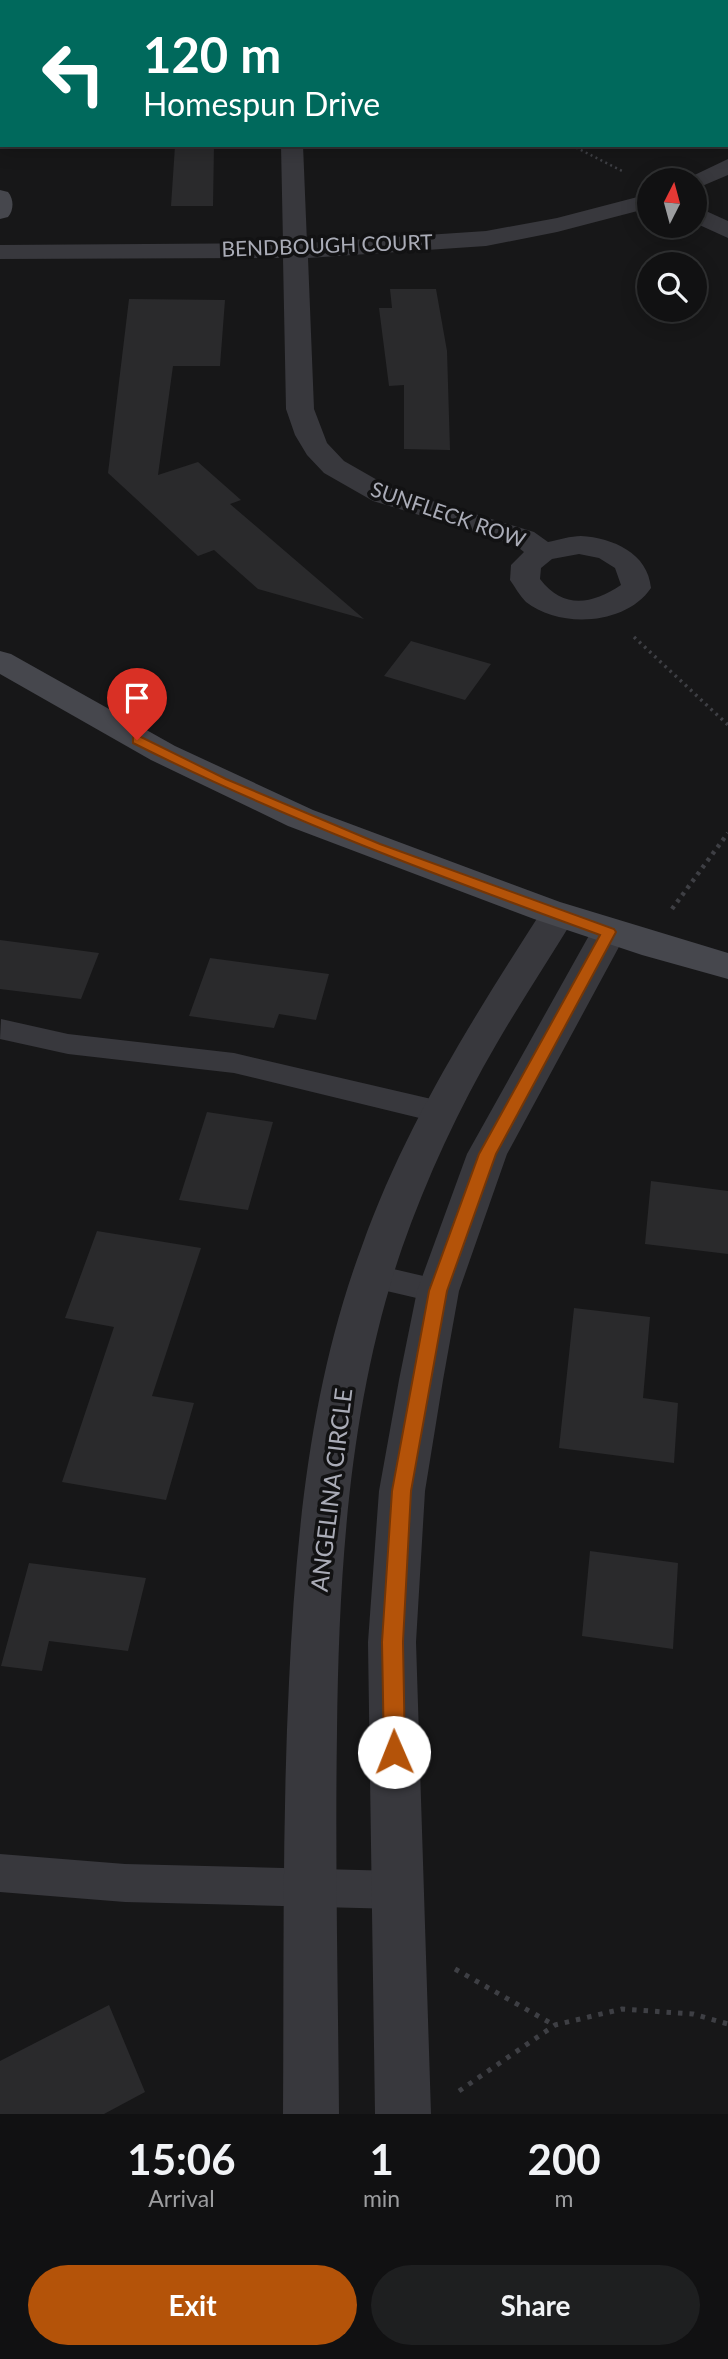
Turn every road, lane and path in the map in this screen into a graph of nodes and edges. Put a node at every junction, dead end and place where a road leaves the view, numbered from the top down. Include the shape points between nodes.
1 (292, 147) edge
2 (575, 147) edge
3 (728, 166) edge
4 (631, 176) dead end
5 (707, 176) edge
6 (0, 197) edge
7 (637, 204) edge
8 (0, 212) edge
9 (707, 220) edge
10 (728, 231) edge
11 (298, 249) junction
12 (0, 252) edge
13 (542, 551) junction
14 (606, 608) junction
15 (0, 661) edge
16 (728, 725) edge
17 (728, 833) edge
18 (671, 912) dead end
19 (558, 915) junction
20 (609, 932) junction
21 (728, 966) edge
22 (1, 1029) edge
23 (440, 1112) junction
24 (372, 1276) junction
25 (438, 1291) junction
26 (0, 1873) edge
27 (310, 1889) junction
28 (397, 1891) junction
29 (398, 1951) junction
30 (728, 2024) edge
31 (555, 2025) junction
32 (447, 2097) dead end
33 (311, 2114) edge
34 (403, 2114) edge

1 - 11 street, SUNFLECK ROW
2 - 4 path
3 - 5 street
6 - 8 street
7 - 11 street, BENDBOUGH COURT via 577,221 464,241
9 - 10 street
11 - 12 street, BENDBOUGH COURT
11 - 13 street, SUNFLECK ROW via 300,409 317,449 335,469 390,498 524,538
13 - 14 street, SUNFLECK ROW via 523,570 524,583 534,595 553,606
13 - 14 street, SUNFLECK ROW via 560,546 599,548 631,564 636,588
14 - 16 path
15 - 19 street via 116,729 221,782 375,847
17 - 18 path
19 - 20 street
19 - 23 street, ANGELINA CIRCLE via 471,1052
20 - 21 street
20 - 25 street via 487,1154
22 - 23 lane via 68,1044 234,1063
23 - 24 street, ANGELINA CIRCLE
24 - 25 lane
24 - 27 street, ANGELINA CIRCLE via 348,1368 329,1479 313,1643
25 - 28 street via 402,1491 393,1642
26 - 27 lane via 125,1884
27 - 28 lane
27 - 33 street, ANGELINA CIRCLE
28 - 29 street
29 - 31 path via 456,1970
29 - 34 street
30 - 31 path via 693,2014 622,2009
31 - 32 path

